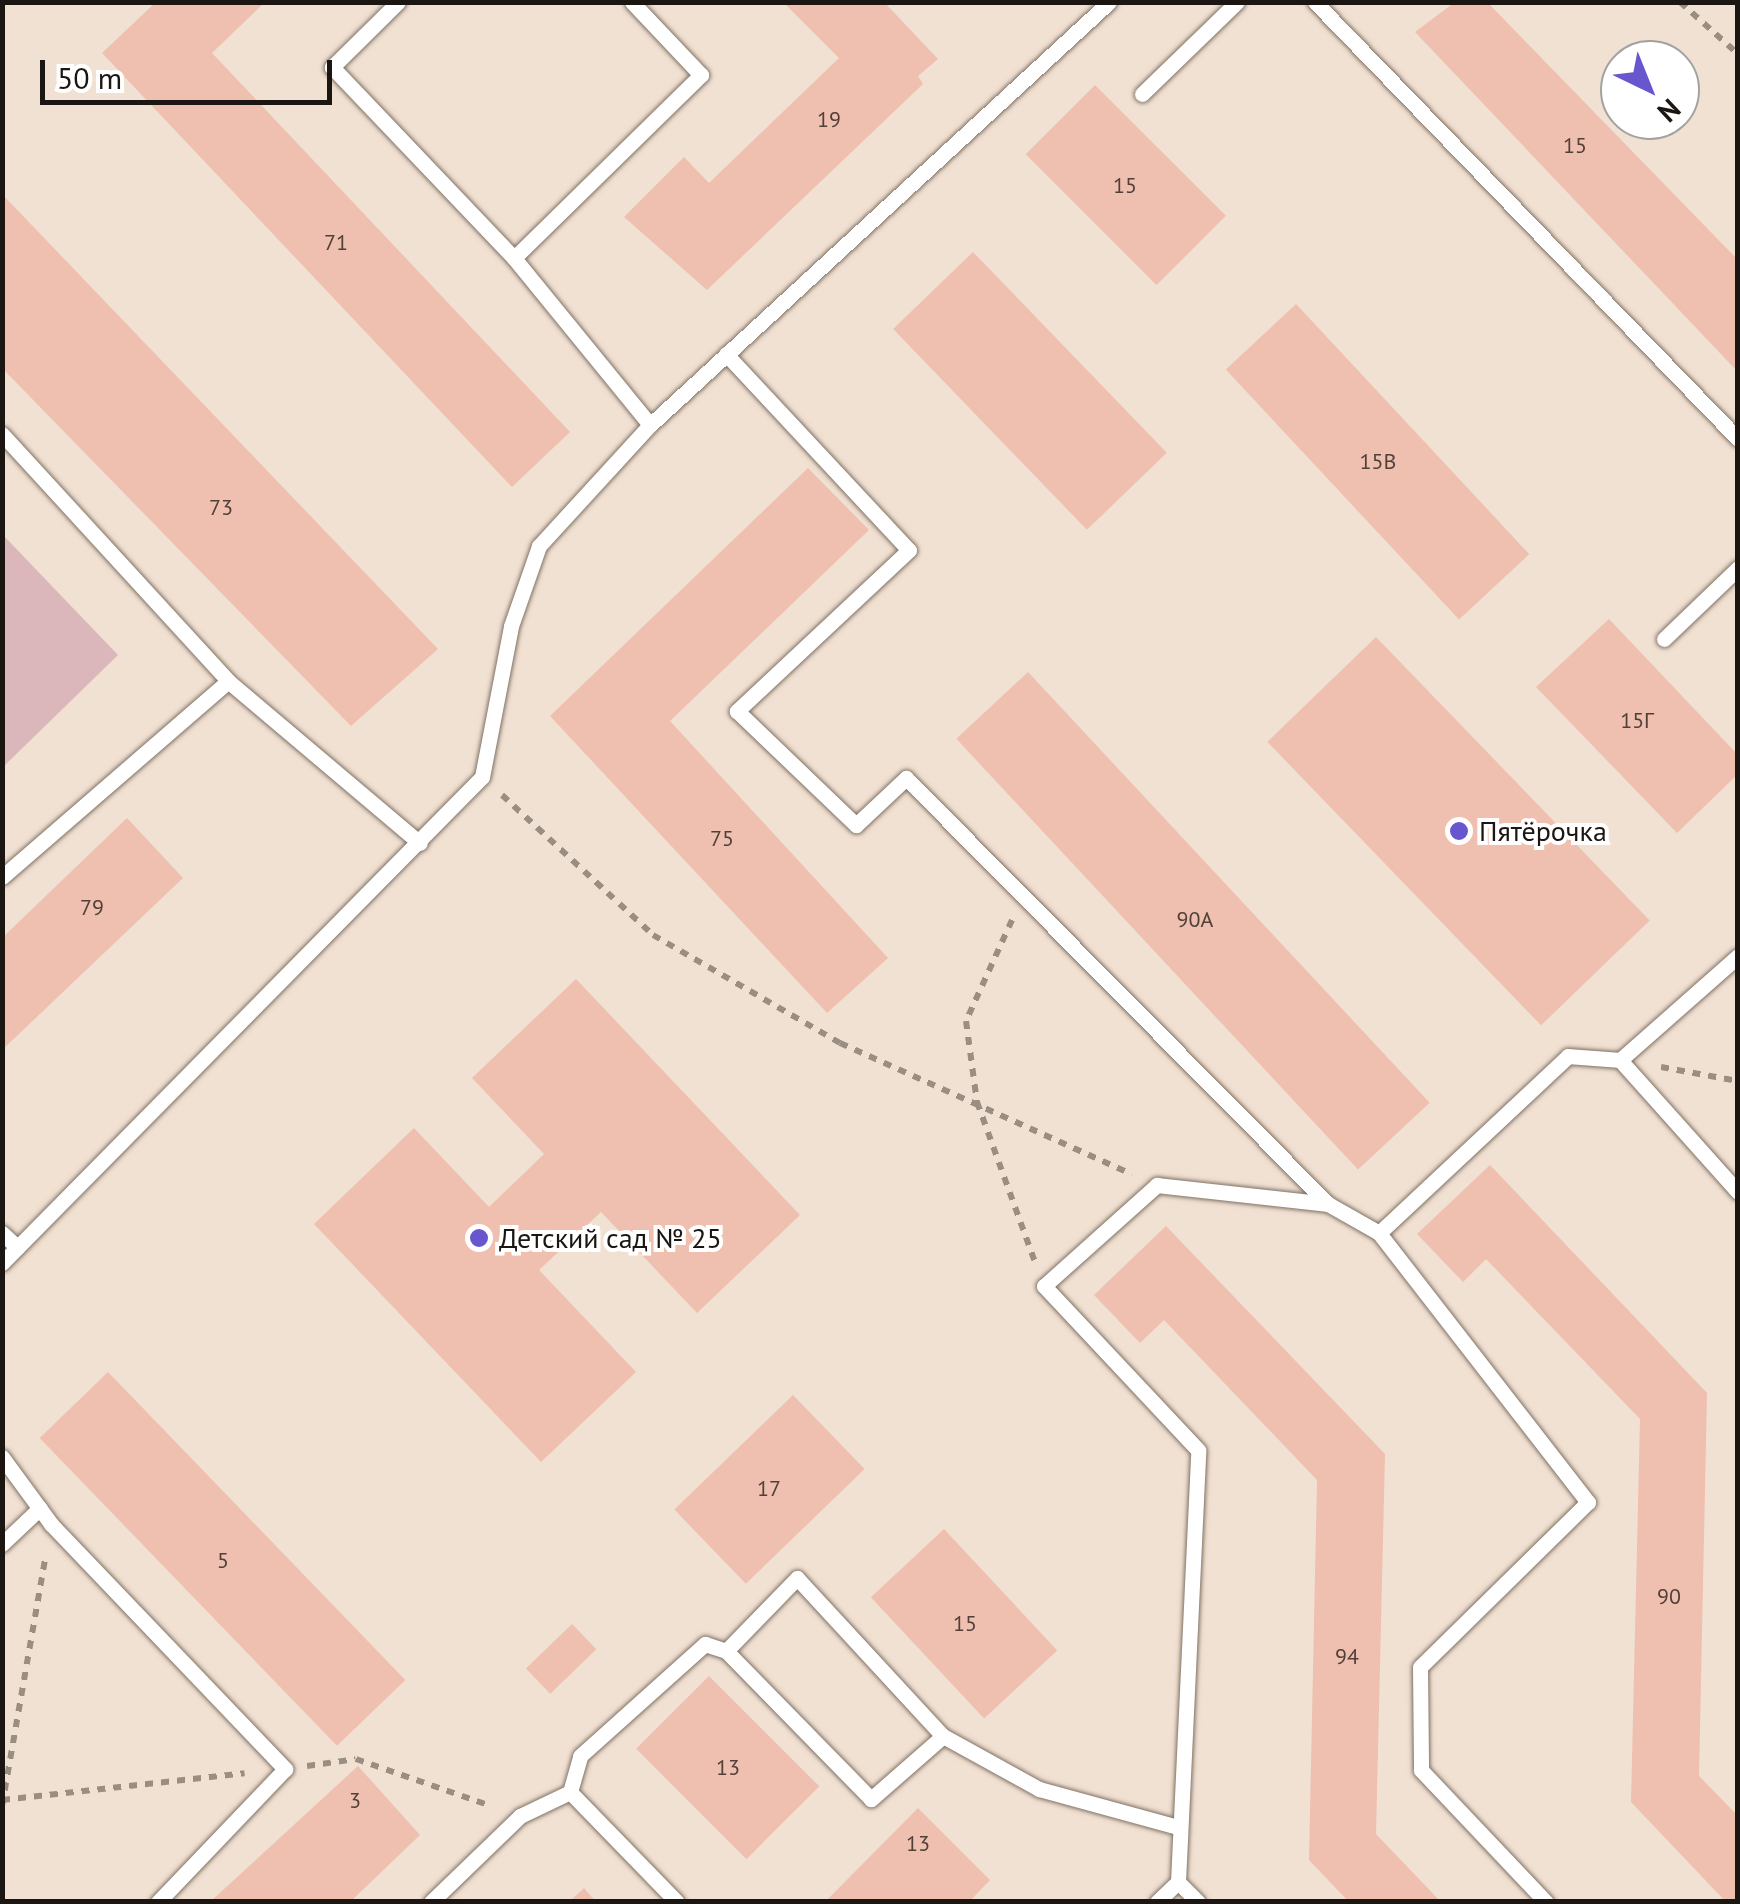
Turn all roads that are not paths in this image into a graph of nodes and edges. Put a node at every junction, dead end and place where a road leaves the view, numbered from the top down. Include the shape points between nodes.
1 (398, 2) edge
2 (632, 2) edge
3 (1110, 2) edge
4 (1238, 2) edge
5 (1315, 2) edge
6 (1142, 94) dead end
7 (514, 258) junction
8 (726, 354) junction
9 (650, 425) junction
10 (2, 434) edge
11 (1738, 439) edge
12 (1738, 568) edge
13 (1664, 640) dead end
14 (228, 680) junction
15 (420, 842) junction
16 (2, 877) edge
17 (1738, 956) edge
18 (1620, 1060) junction
19 (1738, 1192) edge
20 (1328, 1204) junction
21 (2, 1233) edge
22 (1379, 1233) junction
23 (18, 1248) junction
24 (2, 1263) edge
25 (2, 1457) edge
26 (40, 1508) junction
27 (2, 1544) edge
28 (726, 1650) junction
29 (944, 1736) junction
30 (570, 1792) junction
31 (1178, 1827) junction
32 (1178, 1882) junction
33 (158, 1902) edge
34 (431, 1902) edge
35 (678, 1902) edge
36 (1157, 1902) edge
37 (1198, 1902) edge
38 (1546, 1902) edge

1 - 7 lane via 332,67
2 - 7 lane via 701,75
3 - 8 lane
4 - 6 lane
5 - 11 lane
7 - 9 lane
8 - 9 lane
8 - 20 lane via 909,550 738,711 856,825 906,778
9 - 15 lane via 539,546 510,626 482,778
10 - 14 lane
12 - 13 lane
14 - 15 lane
14 - 16 lane
15 - 23 lane
17 - 18 lane
18 - 19 lane
18 - 22 lane via 1568,1056
20 - 22 lane
20 - 31 lane via 1156,1185 1044,1286 1198,1450
21 - 23 lane
22 - 38 lane via 1588,1502 1420,1667 1421,1770
23 - 24 lane
25 - 26 lane
26 - 27 lane
26 - 33 lane via 285,1768
28 - 29 lane via 871,1799
28 - 29 lane via 798,1578
28 - 30 lane via 706,1644 594,1743 580,1756
29 - 31 lane via 1039,1789
30 - 34 lane via 520,1816
30 - 35 lane
31 - 32 lane
32 - 36 lane
32 - 37 lane

